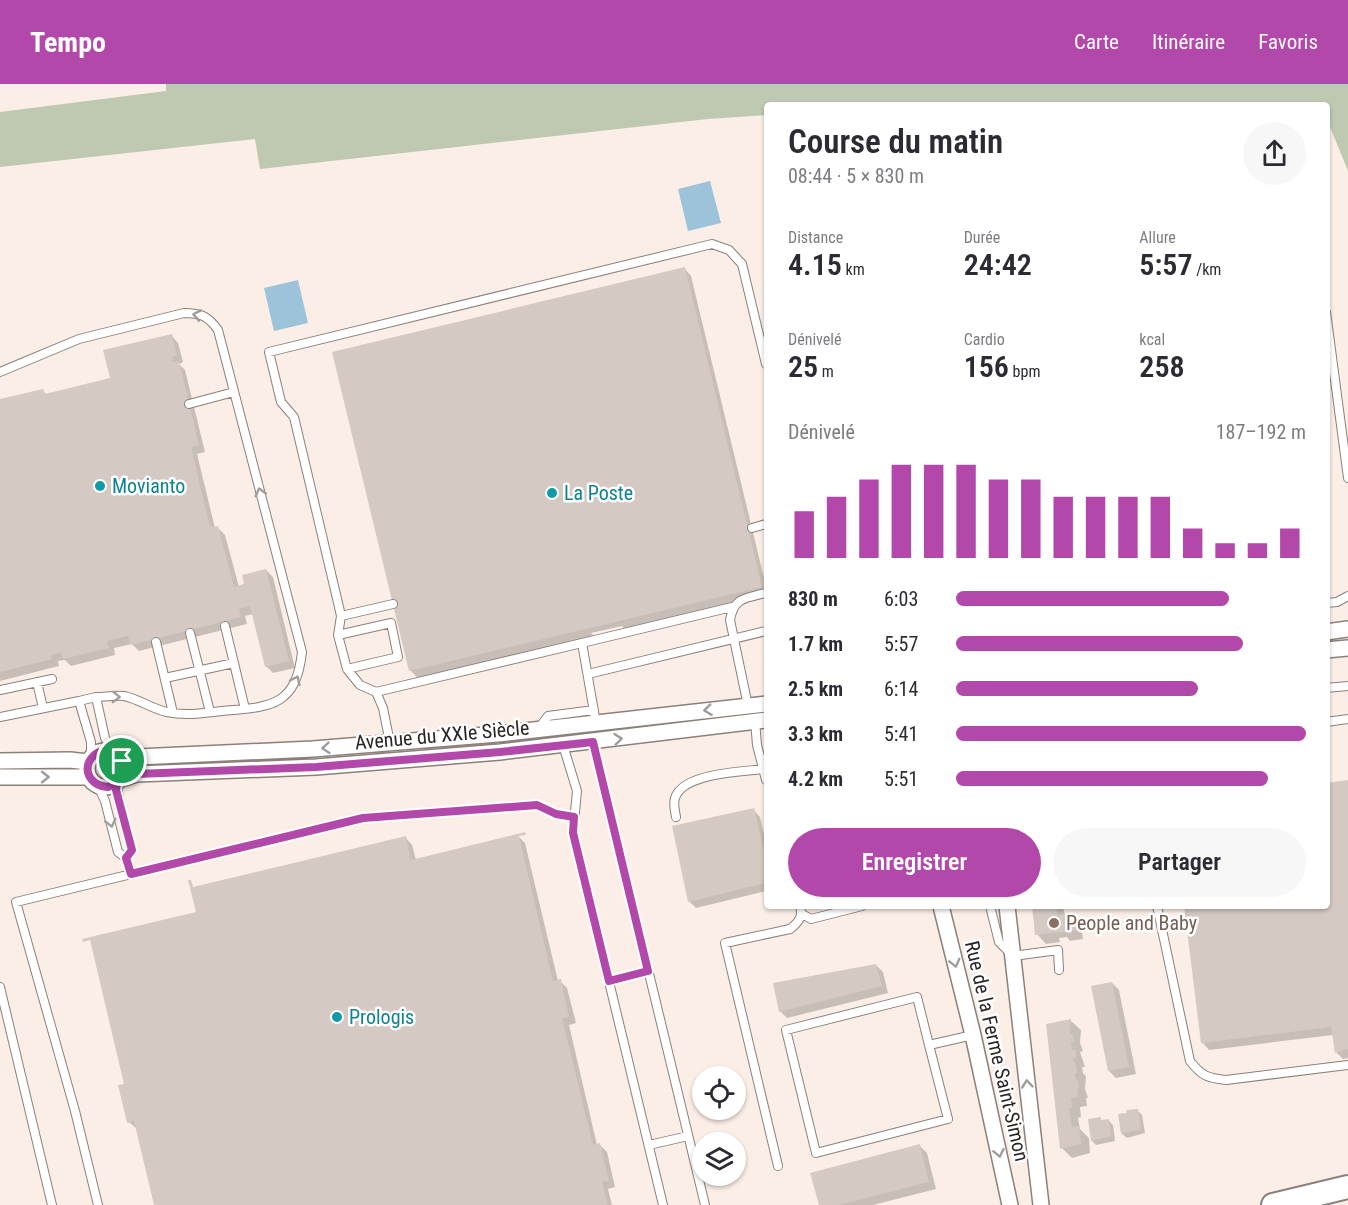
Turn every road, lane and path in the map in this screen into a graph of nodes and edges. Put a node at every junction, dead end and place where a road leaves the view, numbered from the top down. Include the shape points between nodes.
1 (1330, 342) edge
2 (764, 356) edge
3 (0, 372) edge
4 (234, 392) junction
5 (189, 404) dead end
6 (1348, 478) edge
7 (764, 527) edge
8 (752, 528) dead end
9 (764, 593) edge
10 (1348, 596) edge
11 (1330, 603) edge
12 (393, 604) dead end
13 (732, 607) junction
14 (341, 616) junction
15 (225, 626) dead end
16 (1348, 629) edge
17 (764, 631) edge
18 (1330, 631) edge
19 (190, 633) dead end
20 (338, 635) junction
21 (734, 638) junction
22 (156, 642) dead end
23 (582, 643) junction
24 (1348, 648) edge
25 (1330, 650) edge
26 (234, 663) junction
27 (347, 669) junction
28 (199, 670) junction
29 (588, 674) junction
30 (165, 678) junction
31 (52, 679) dead end
32 (37, 682) junction
33 (1348, 686) edge
34 (1330, 688) edge
35 (0, 690) edge
36 (375, 692) junction
37 (96, 697) junction
38 (80, 701) junction
39 (764, 704) edge
40 (748, 706) junction
41 (43, 708) junction
42 (245, 710) junction
43 (210, 712) junction
44 (173, 713) junction
45 (595, 716) junction
46 (0, 717) edge
47 (1348, 719) edge
48 (761, 721) edge
49 (1330, 721) edge
50 (593, 742) junction
51 (390, 743) junction
52 (563, 745) junction
53 (118, 757) junction
54 (0, 761) edge
55 (764, 769) joint
56 (92, 771) junction
57 (0, 777) edge
58 (119, 781) junction
59 (574, 817) junction
60 (676, 817) dead end
61 (126, 858) junction
62 (131, 874) junction
63 (850, 909) edge
64 (942, 909) edge
65 (991, 909) edge
66 (1007, 909) edge
67 (1158, 909) edge
68 (801, 910) edge
69 (1013, 956) junction
70 (1059, 970) dead end
71 (648, 971) junction
72 (609, 981) junction
73 (0, 987) edge
74 (973, 1035) junction
75 (929, 1045) junction
76 (1348, 1065) edge
77 (688, 1136) junction
78 (648, 1145) junction
79 (778, 1166) dead end
80 (1348, 1187) edge
81 (1348, 1200) edge
82 (52, 1205) edge
83 (98, 1205) edge
84 (663, 1205) edge
85 (705, 1205) edge
86 (1010, 1205) edge
87 (1041, 1205) edge
88 (1273, 1205) edge
89 (1328, 1205) edge

1 - 6 lane
2 - 14 lane via 742,264 729,250 712,244 269,352 281,402 294,417
4 -> 3 lane via 218,330 210,319 198,313 79,339
4 - 5 lane
42 -> 4 lane via 279,701 292,689 300,671 302,652
7 - 8 lane
9 - 13 lane via 741,599
10 - 11 lane
12 - 14 lane
13 - 21 lane
13 - 23 lane
14 - 20 lane
15 - 26 lane
16 - 18 street
17 - 21 lane
19 - 28 lane
20 - 27 lane
20 - 27 lane via 391,623 398,657
21 - 29 lane
21 - 40 lane
22 - 30 lane
23 - 29 lane
23 - 36 lane
24 - 25 street
26 - 28 lane
26 - 42 lane
27 - 36 lane via 360,685
28 - 30 lane
28 - 43 lane
29 - 45 lane
30 - 44 lane
31 - 32 lane
32 - 35 lane
32 - 41 lane
33 - 34 lane
36 - 51 lane via 383,708
37 - 38 lane
37 -> 44 lane via 124,696
37 - 53 lane via 105,738
38 - 41 lane
38 - 56 lane via 91,742
39 - 40 street, Avenue du XXIe Siècle
40 -> 45 street, Avenue du XXIe Siècle
41 - 46 lane
42 - 43 lane
43 - 44 lane
45 - 51 street, Avenue du XXIe Siècle via 537,730
47 - 49 lane
50 -> 48 street, Avenue du XXIe Siècle
48 - 55 lane via 757,745
50 - 52 street, Avenue du XXIe Siècle
50 - 71 lane
51 -> 53 street, Avenue du XXIe Siècle
52 - 58 street, Avenue du XXIe Siècle via 316,767 137,774
52 - 59 lane via 577,791
53 - 56 street via 99,752
53 - 58 street via 124,770
54 - 56 street via 70,760
55 - 60 lane via 695,779 683,786 674,801
57 -> 56 street
56 - 58 street via 108,787
56 -> 61 lane via 105,801 118,852
58 - 61 lane via 120,807 132,850
59 - 62 lane via 537,805 363,818
59 - 72 lane via 573,833
61 - 62 lane
62 - 83 lane via 15,902
63 - 68 lane via 811,919
64 -> 74 street, Rue de la Ferme Saint-Simon
65 - 69 lane via 999,942
66 - 69 street, Rue de la Ferme Saint-Simon
67 - 76 lane via 1190,1061 1198,1072 1209,1079 1226,1080
68 - 79 lane via 798,924 790,929 725,943
69 - 70 lane via 1058,950
87 -> 69 street, Rue de la Ferme Saint-Simon
71 - 72 lane
71 - 77 lane
72 - 78 lane
73 - 82 lane
74 - 75 lane
74 -> 86 street, Rue de la Ferme Saint-Simon
75 - 75 lane via 948,1119 816,1153 786,1030 917,997
77 - 78 lane
77 - 85 lane
78 - 84 lane
80 - 88 main road
81 - 89 main road

